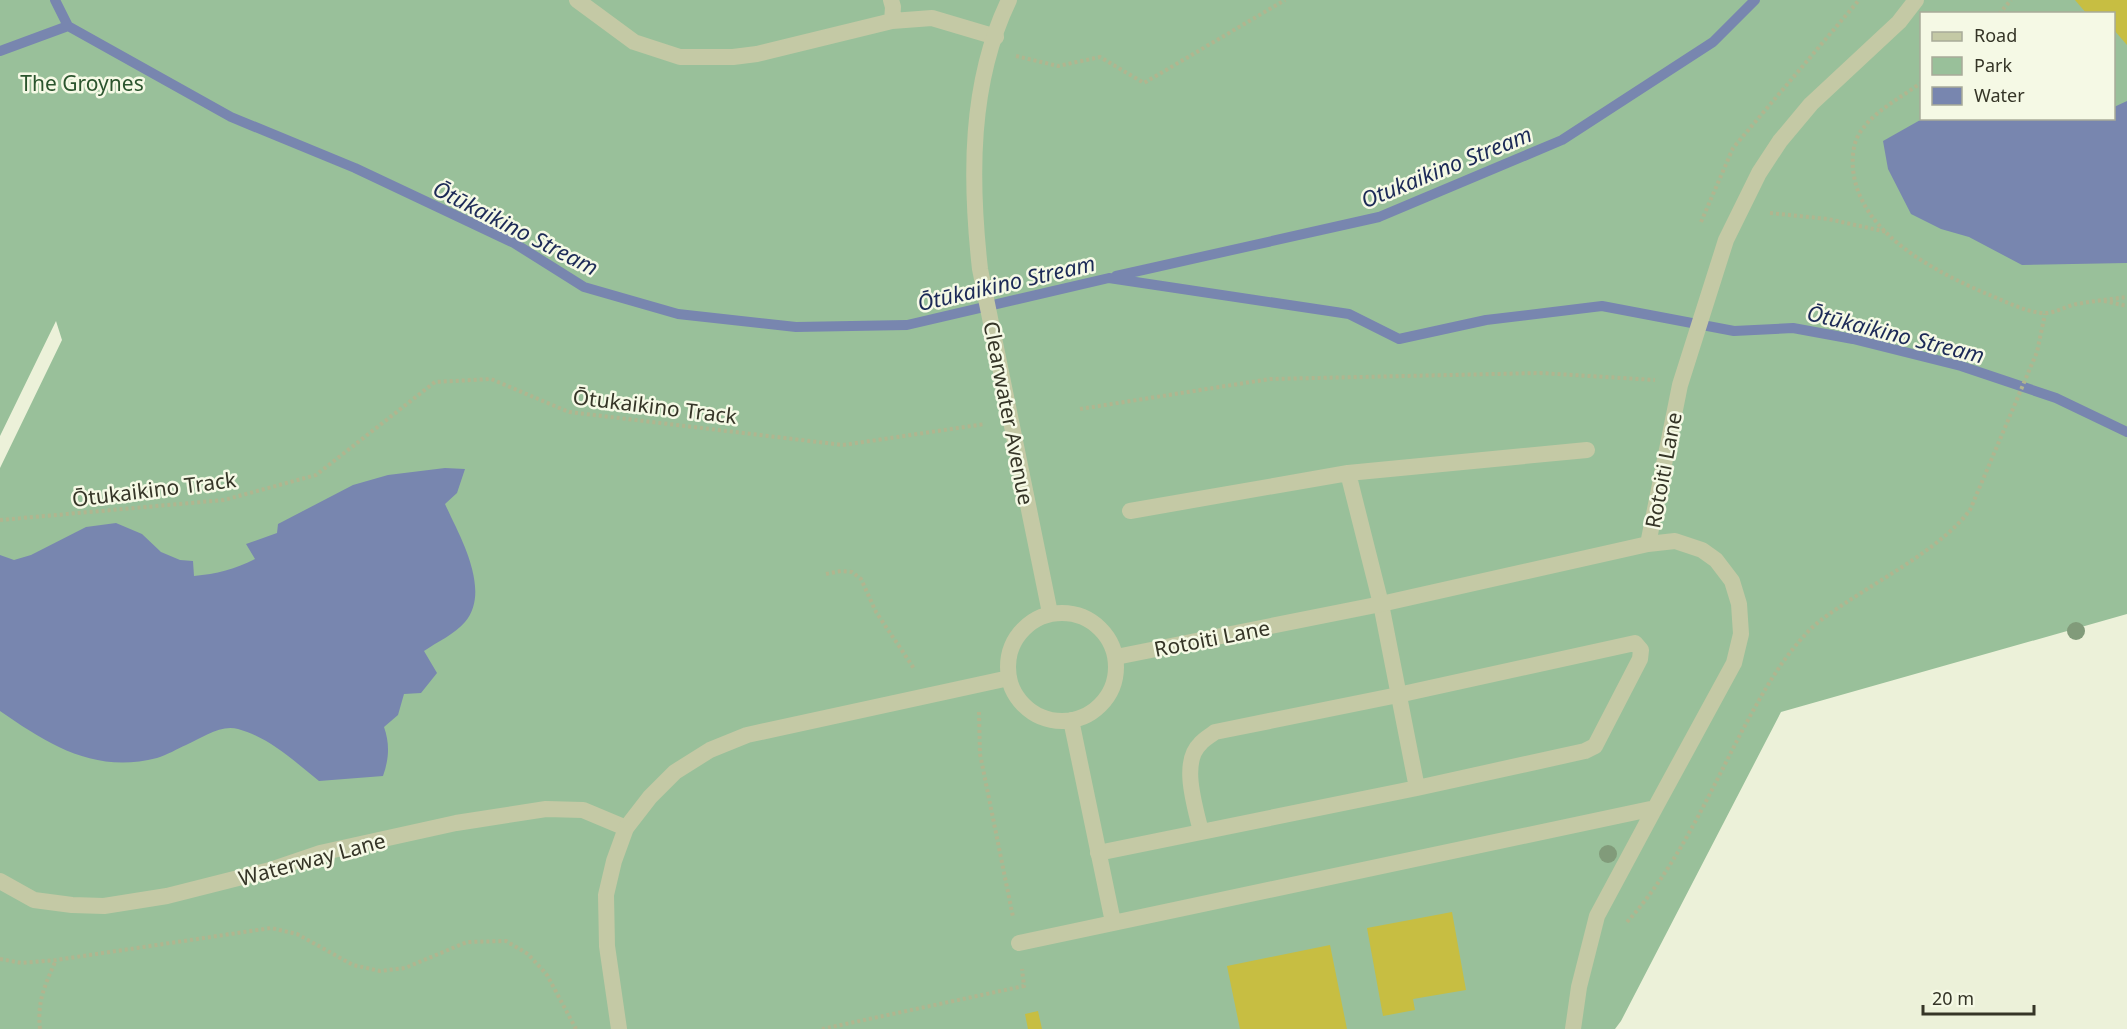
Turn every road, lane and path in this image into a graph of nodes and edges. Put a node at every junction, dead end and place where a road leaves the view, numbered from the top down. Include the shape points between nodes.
1 (577, 0) edge
2 (891, 0) edge
3 (1009, 0) edge
4 (1285, 0) edge
5 (1916, 0) edge
6 (2011, 0) edge
7 (2001, 12) edge
8 (892, 21) junction
9 (993, 43) junction
10 (1920, 83) edge
11 (1740, 211) junction
12 (1887, 232) junction
13 (2127, 297) edge
14 (2100, 301) junction
15 (2127, 306) edge
16 (2045, 314) junction
17 (1660, 380) dead end
18 (1080, 409) dead end
19 (987, 424) dead end
20 (1587, 450) dead end
21 (1348, 473) junction
22 (1130, 511) dead end
23 (0, 520) edge
24 (1648, 544) junction
25 (826, 574) dead end
26 (1381, 604) junction
27 (1050, 613) junction
28 (1116, 657) junction
29 (1009, 678) junction
30 (980, 685) junction
31 (932, 695) junction
32 (1398, 695) junction
33 (1071, 720) junction
34 (1417, 788) junction
35 (1655, 808) junction
36 (626, 828) junction
37 (1201, 832) junction
38 (1098, 854) junction
39 (0, 881) edge
40 (1597, 915) junction
41 (1113, 922) junction
42 (1018, 943) junction
43 (0, 959) edge
44 (56, 960) junction
45 (40, 1029) edge
46 (576, 1029) edge
47 (619, 1029) edge
48 (822, 1029) edge
49 (1573, 1029) edge

1 - 8 street via 634,42 680,57 756,54
2 - 8 street
3 - 9 street, Clearwater Avenue
4 - 9 path via 1144,83 1100,57 1058,66
5 - 11 street, Rotoiti Lane via 1899,22 1810,104 1759,173
6 - 7 path
8 - 9 street via 932,18
9 - 27 street, Clearwater Avenue via 978,113 974,217 980,268
10 - 12 path via 1872,118 1858,135 1852,158 1854,182 1866,209
11 - 12 path via 1828,219
11 - 24 street, Rotoiti Lane via 1715,270 1680,385
12 - 16 path via 1918,260 1953,279 2025,310
13 - 14 path
14 - 15 path
14 - 16 path
16 - 40 path via 2037,352 1970,510 1958,525 1920,554 1821,619 1805,635 1763,692 1666,872 1642,906 1626,923
17 - 18 path via 1540,373 1270,380
19 - 23 path, Ōtukaikino Track via 843,445 568,412 491,380 435,382 316,475 224,500
20 - 21 street
21 - 22 street
21 - 26 street
24 - 26 street, Rotoiti Lane
24 - 35 street via 1675,541 1702,550 1716,560 1732,581 1739,604 1741,634 1734,663
25 - 31 path via 852,572 861,579 876,612
26 - 28 street, Rotoiti Lane
26 - 32 street
27 - 28 street via 1067,612 1099,626
27 - 29 street via 1034,620 1012,645
28 - 33 street via 1112,690 1088,715
29 - 30 street
29 - 33 street via 1014,693 1039,716 1054,721
30 - 31 street
30 - 42 path via 980,754
31 - 36 street via 747,735 710,750 675,772
32 - 34 street
32 - 34 street via 1635,643 1641,650 1595,746
32 - 37 street via 1215,732 1198,745 1190,763
33 - 38 street
34 - 37 street
35 - 40 street
35 - 41 street
36 - 39 street, Waterway Lane via 583,810 546,809 456,823 320,854 167,896 104,906 34,900
36 - 47 street via 606,896 607,946
37 - 38 street
38 - 41 street
40 - 49 street
41 - 42 street
42 - 48 path via 1024,986
43 - 44 path via 22,963
44 - 45 path via 41,994
44 - 46 path via 271,928 297,934 353,965 381,971 405,968 467,942 506,941 528,954 547,975

